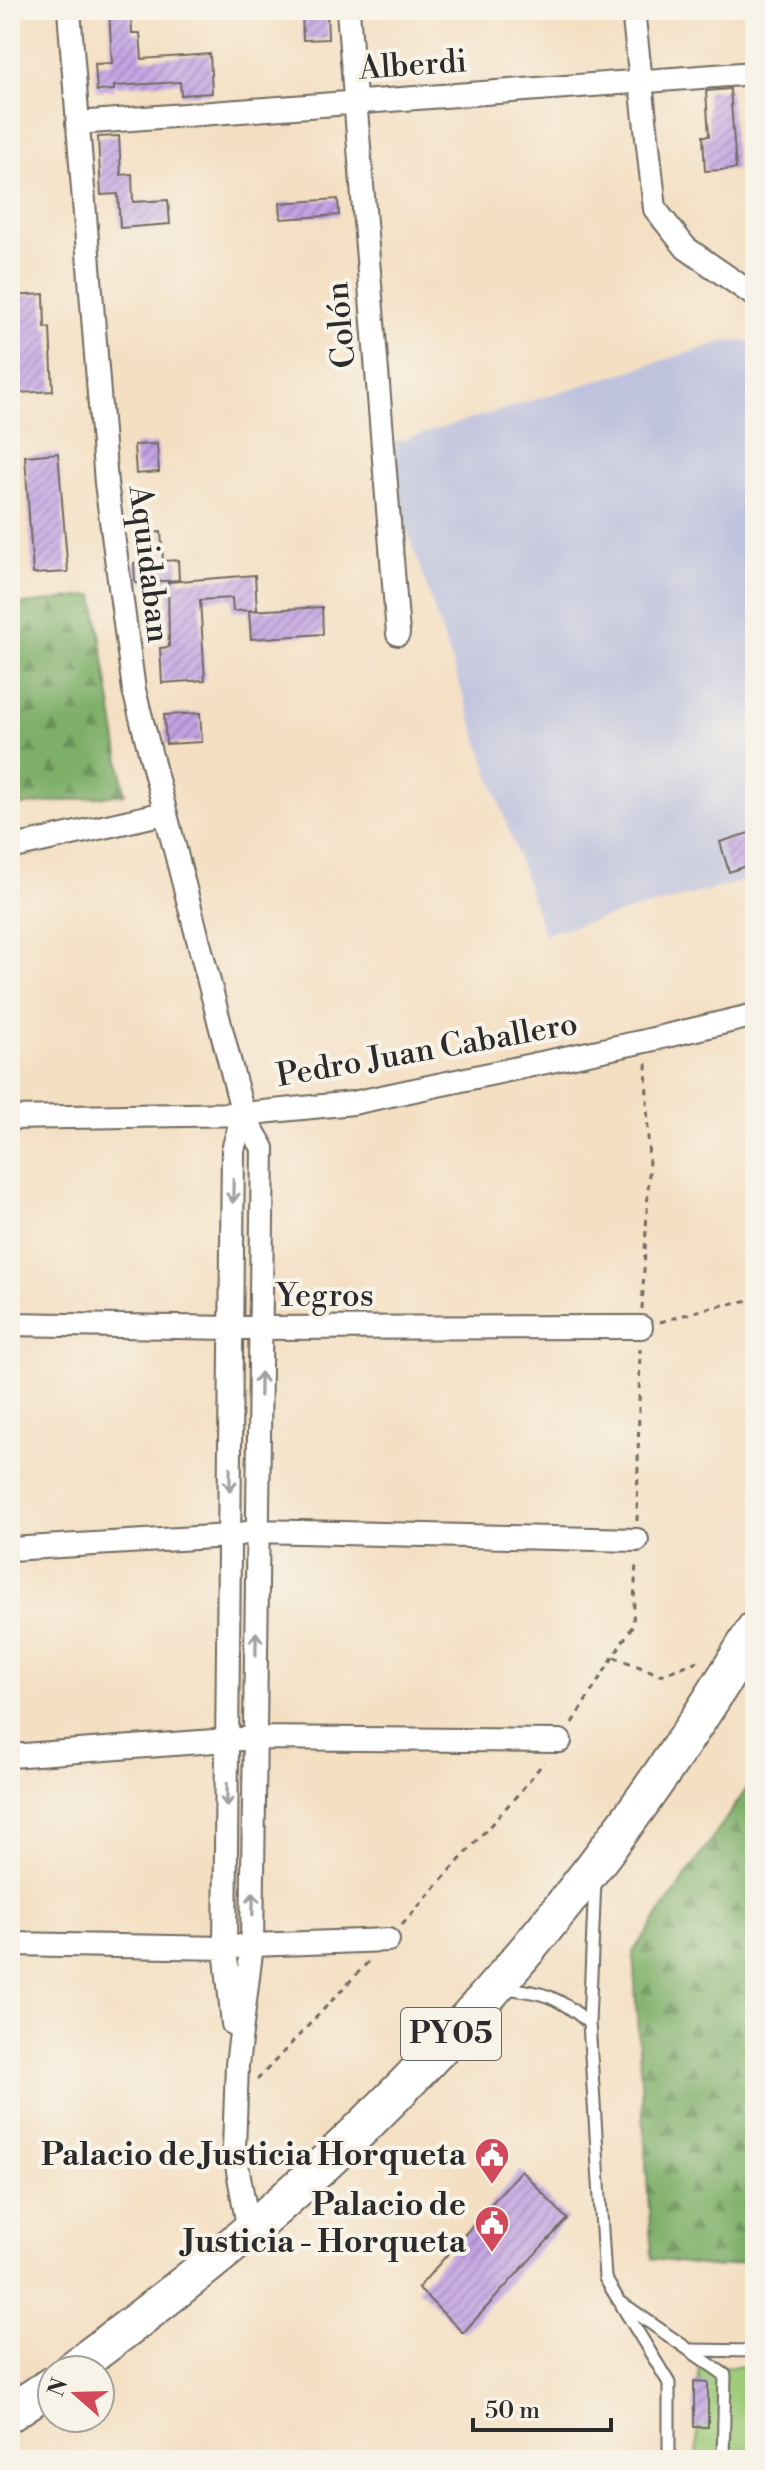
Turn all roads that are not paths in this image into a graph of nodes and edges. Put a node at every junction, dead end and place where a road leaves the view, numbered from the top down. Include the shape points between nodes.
1 (69, 10) edge
2 (348, 10) edge
3 (633, 10) edge
4 (755, 73) edge
5 (639, 80) junction
6 (356, 102) junction
7 (77, 123) junction
8 (755, 296) edge
9 (398, 634) dead end
10 (165, 813) junction
11 (10, 848) edge
12 (755, 1015) edge
13 (243, 1114) junction
14 (10, 1118) edge
15 (10, 1324) edge
16 (641, 1327) road end
17 (231, 1328) junction
18 (260, 1328) junction
19 (257, 1531) junction
20 (229, 1536) junction
21 (637, 1540) road end
22 (10, 1549) edge
23 (755, 1629) edge
24 (255, 1738) junction
25 (227, 1741) junction
26 (560, 1741) road end
27 (10, 1756) edge
28 (596, 1863) junction
29 (388, 1940) road end
30 (10, 1944) edge
31 (252, 1945) junction
32 (225, 1948) junction
33 (480, 2003) junction
34 (589, 2023) junction
35 (237, 2065) junction
36 (249, 2231) junction
37 (619, 2301) junction
38 (690, 2350) junction
39 (755, 2351) edge
40 (93, 2354) edge
41 (36, 2396) edge
42 (10, 2413) edge
43 (669, 2460) edge
44 (723, 2460) edge

1 - 7 street, Aquidaban
2 - 6 street, Colón
3 - 5 street
4 - 5 street, Alberdi
5 - 6 street, Alberdi
5 - 8 street via 655,209 686,248
6 - 7 street, Alberdi
6 - 9 street, Colón
7 - 10 street, Aquidaban via 106,483 134,690
10 - 11 street
10 - 13 street, Aquidaban
12 - 13 street, Pedro Juan Caballero via 353,1103
13 - 14 street, Pedro Juan Caballero
13 -> 17 street via 233,1150
13 - 18 street via 263,1148
15 - 17 street, Yegros
16 - 18 street, Yegros
17 - 18 street, Yegros
17 -> 20 street
19 -> 18 street
19 - 20 street
19 - 21 street
24 -> 19 street
20 - 22 street
20 - 25 street
23 - 28 highway, PY05
24 - 25 street
24 - 26 street
31 -> 24 street
25 - 27 street
25 -> 32 street
28 - 33 highway, PY05
28 - 34 lane
29 - 31 street
30 - 32 street
31 - 32 street
31 - 35 street
32 - 35 street
33 - 34 lane via 505,1988 541,1993
33 - 36 highway, PY05 via 346,2142
34 - 37 lane via 605,2278
35 - 36 street via 234,2149
36 - 40 highway, PY05
37 - 38 lane
37 - 43 lane via 669,2383
38 - 39 lane
38 - 44 lane via 725,2375
41 - 42 highway

